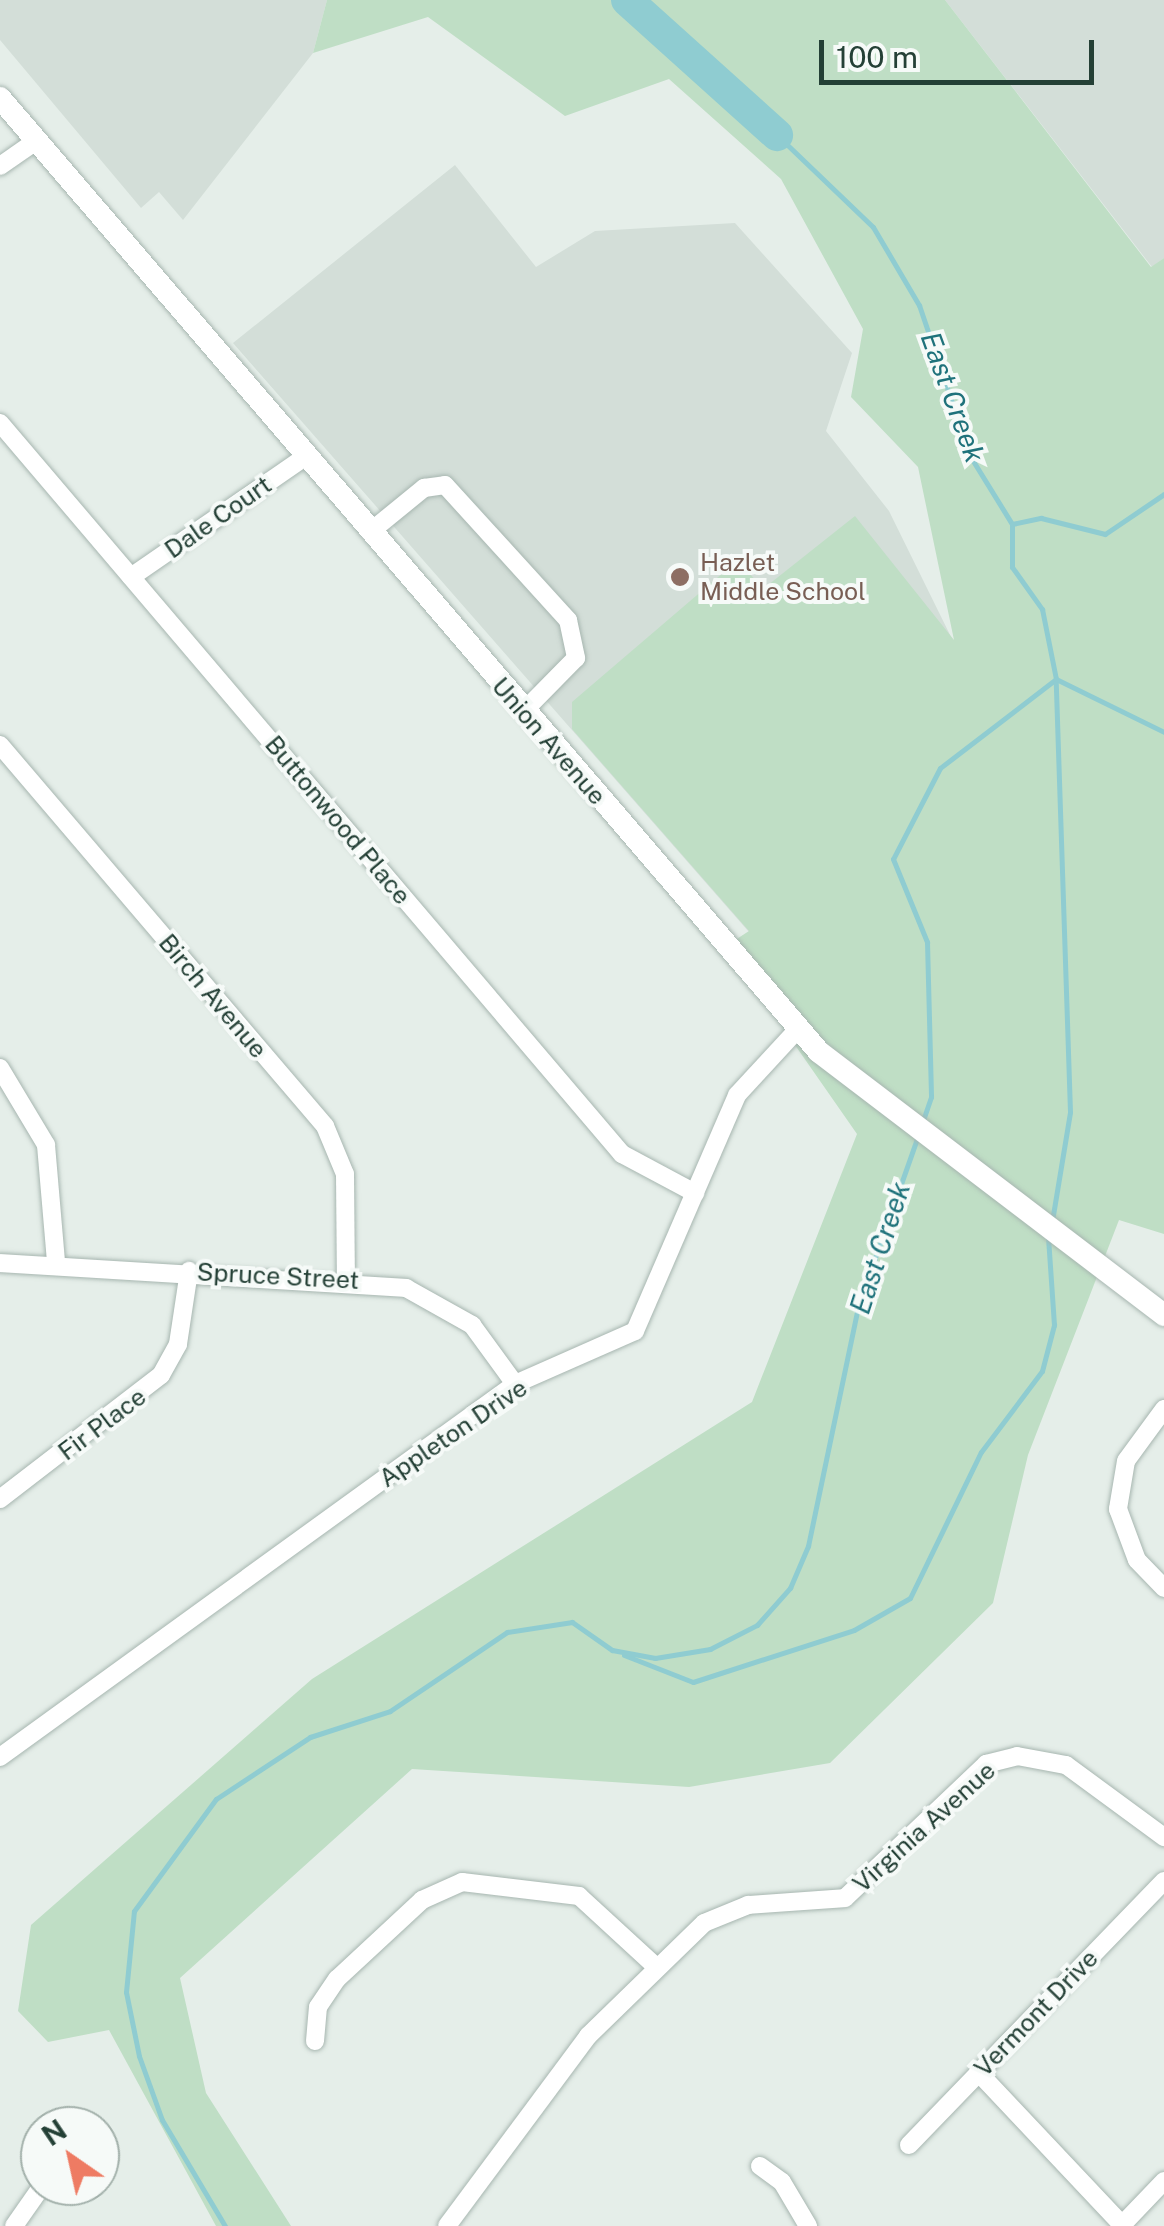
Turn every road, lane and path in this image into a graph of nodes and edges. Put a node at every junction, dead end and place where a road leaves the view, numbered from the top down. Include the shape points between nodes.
1 (0, 98) edge
2 (36, 141) junction
3 (0, 166) edge
4 (0, 423) edge
5 (305, 456) junction
6 (370, 532) junction
7 (131, 577) junction
8 (524, 711) junction
9 (0, 745) edge
10 (798, 1029) junction
11 (0, 1068) edge
12 (695, 1193) junction
13 (0, 1262) edge
14 (56, 1262) junction
15 (189, 1271) junction
16 (346, 1279) junction
17 (1164, 1315) edge
18 (515, 1384) junction
19 (1164, 1409) edge
20 (0, 1499) edge
21 (1164, 1588) edge
22 (0, 1757) edge
23 (1164, 1837) edge
24 (1164, 1881) edge
25 (655, 1966) junction
26 (315, 2042) dead end
27 (978, 2072) junction
28 (909, 2145) dead end
29 (760, 2166) dead end
30 (1164, 2181) edge
31 (1122, 2225) edge
32 (446, 2226) edge
33 (808, 2226) edge

1 - 2 street, Union Avenue
2 - 3 street
2 - 5 street, Union Avenue
4 - 7 street, Buttonwood Place
5 - 6 street, Union Avenue
5 - 7 street, Dale Court
6 - 8 street, Union Avenue
6 - 8 street via 424,488 445,485 568,620 576,658
7 - 12 street, Buttonwood Place via 622,1154
8 - 10 street, Union Avenue
9 - 16 street, Birch Avenue via 325,1126 346,1174
10 - 12 street, Appleton Drive via 737,1094
10 - 17 street, Union Avenue
11 - 14 street via 46,1146
12 - 18 street, Appleton Drive via 635,1330
13 - 14 street, Spruce Street
14 - 15 street, Spruce Street
15 - 16 street, Spruce Street
15 - 20 street, Fir Place via 178,1344 151,1388
16 - 18 street, Spruce Street via 445,1304
18 - 22 street, Appleton Drive
19 - 21 street via 1126,1461 1118,1509 1137,1560
23 - 25 street, Virginia Avenue via 1087,1775 1036,1757 1001,1758 845,1898 729,1910
24 - 27 street, Vermont Drive
25 - 26 street via 579,1896 462,1882 422,1900 337,1979 318,2008
25 - 32 street, Virginia Avenue via 588,2036
27 - 28 street, Vermont Drive
27 - 31 street
29 - 33 street via 782,2182
30 - 31 street

